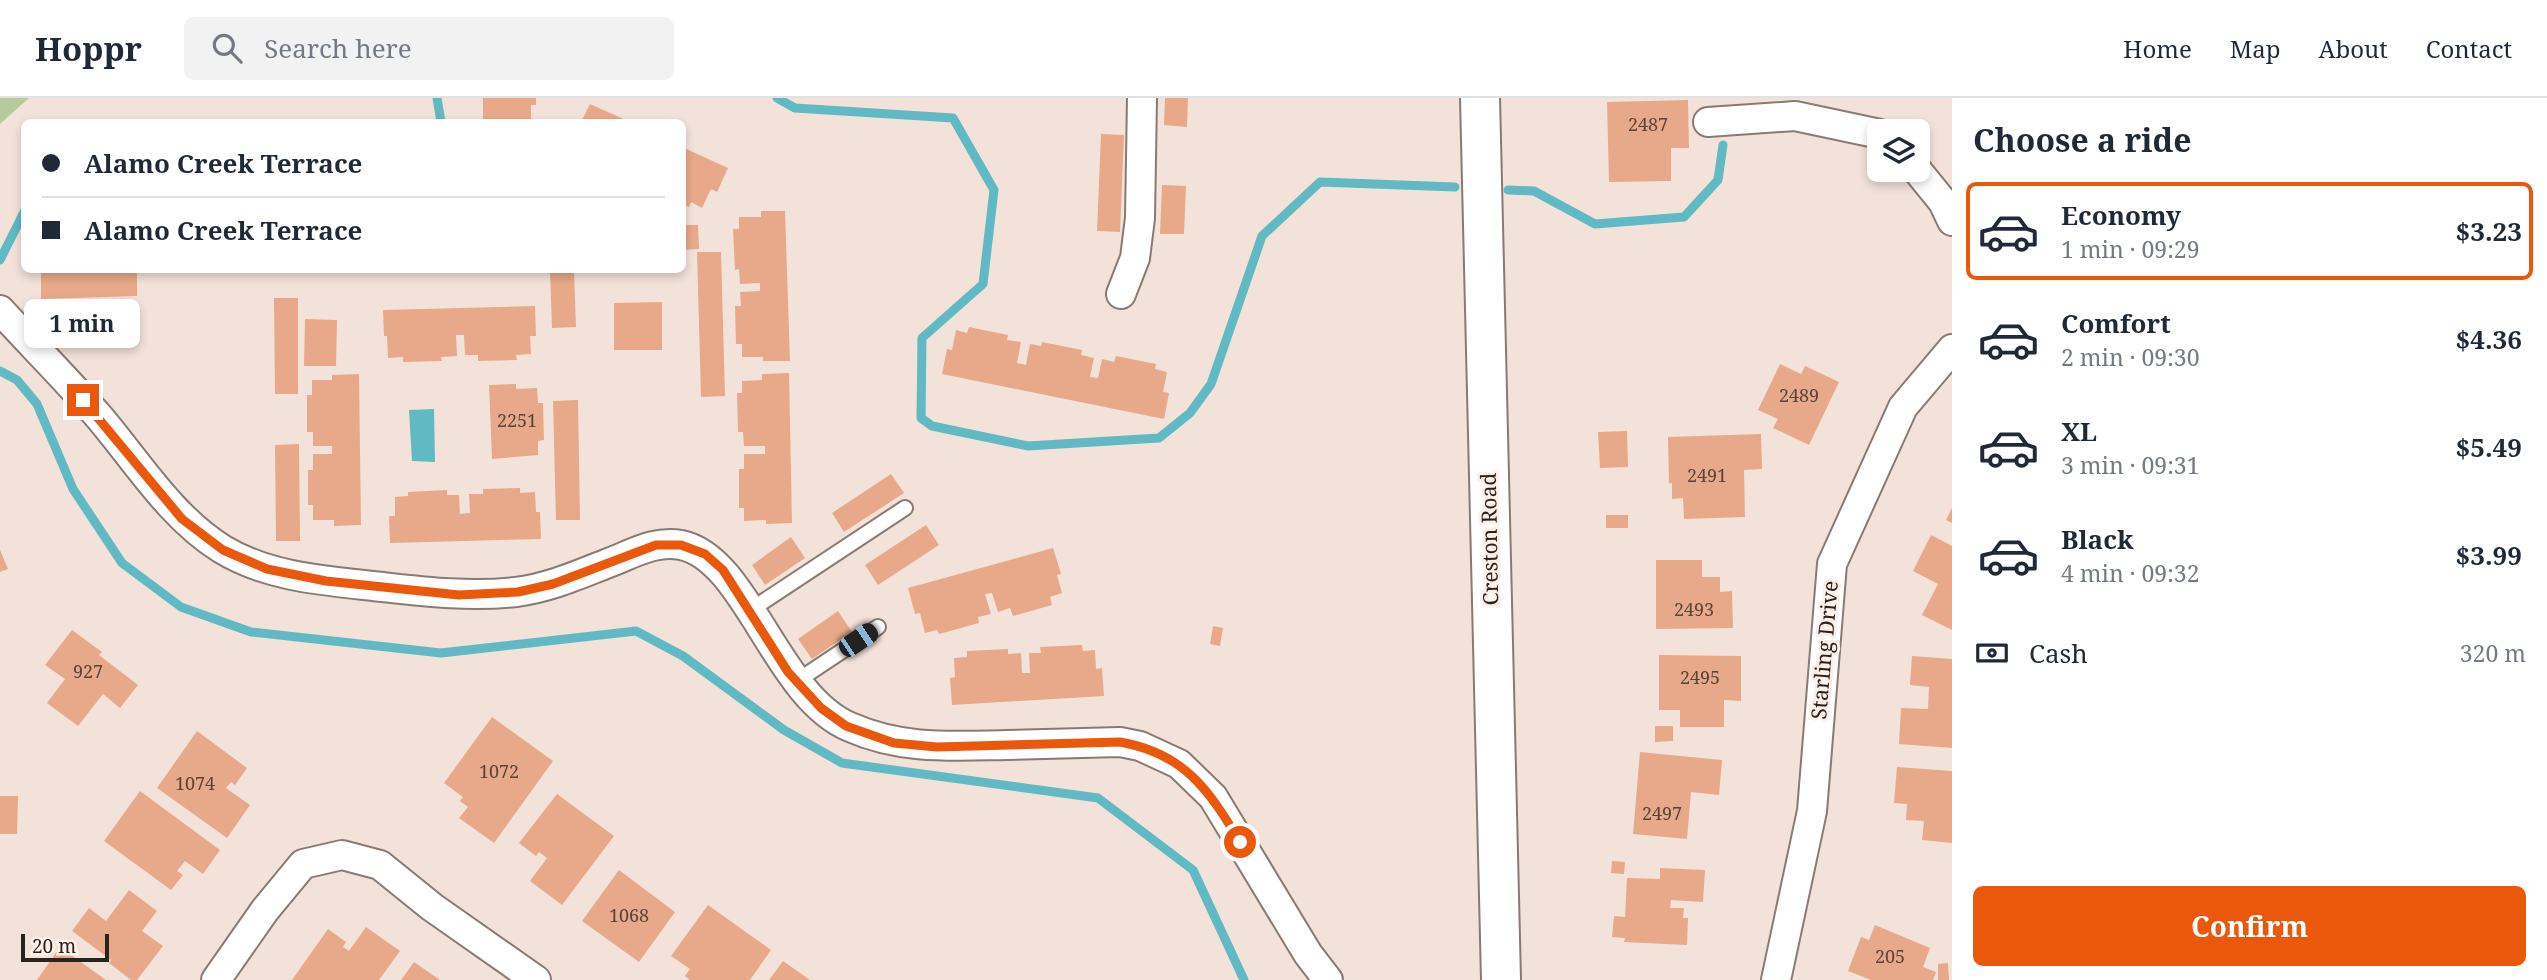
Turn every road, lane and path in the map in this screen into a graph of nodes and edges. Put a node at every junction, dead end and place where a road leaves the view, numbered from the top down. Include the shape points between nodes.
1 (1142, 98) edge
2 (1480, 98) edge
3 (1708, 122) dead end
4 (1867, 131) edge
5 (1927, 182) edge
6 (1952, 221) edge
7 (1121, 294) dead end
8 (0, 310) edge
9 (1952, 349) edge
10 (905, 508) dead end
11 (749, 611) junction
12 (878, 627) dead end
13 (797, 681) junction
14 (215, 980) edge
15 (536, 980) edge
16 (1328, 980) edge
17 (1501, 980) edge
18 (1776, 980) edge

1 - 7 street via 1140,218 1135,258
2 - 17 main road, Creston Road
3 - 4 street via 1795,116
5 - 6 street
8 - 11 street via 99,418 182,519 223,550 267,569 326,581 459,595 518,592 553,584 656,545 681,545 705,554 723,570
9 - 18 street, Starling Drive via 1903,407 1832,564 1812,811
10 - 11 lane
11 - 13 street
12 - 13 lane
13 - 16 street via 821,708 846,726 894,743 937,747 1120,742 1180,764 1213,797
14 - 15 street via 303,864 342,855 380,865

